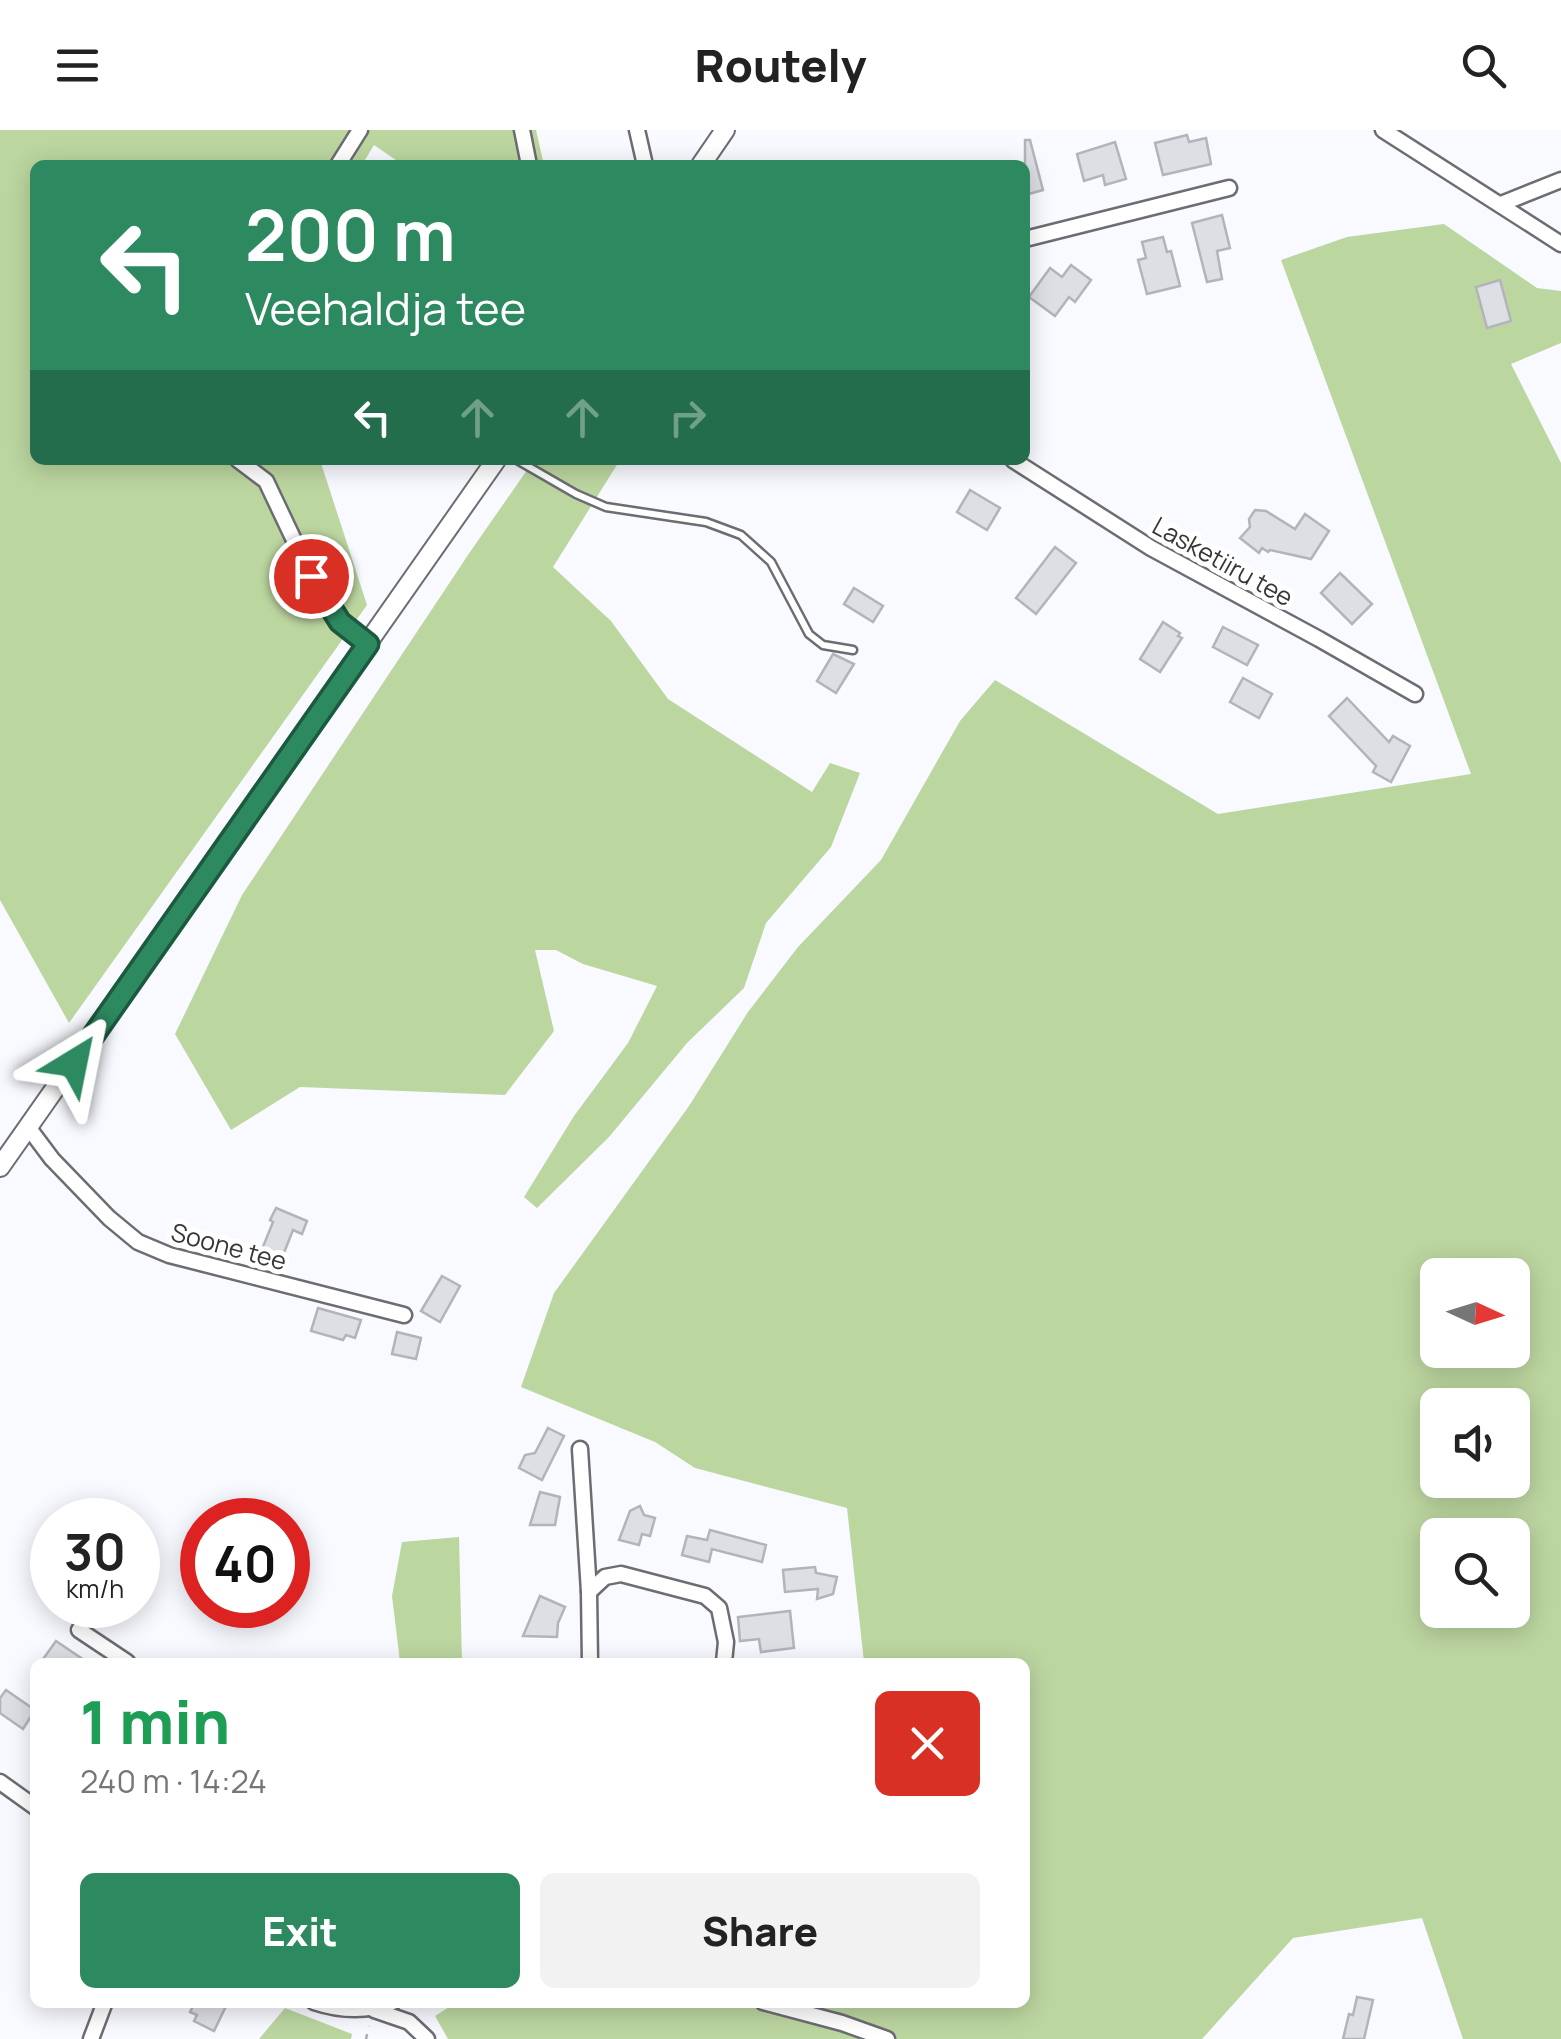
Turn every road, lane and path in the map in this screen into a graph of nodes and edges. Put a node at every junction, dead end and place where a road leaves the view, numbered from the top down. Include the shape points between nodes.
1 (360, 130) edge
2 (522, 130) edge
3 (638, 130) edge
4 (725, 130) edge
5 (1383, 130) edge
6 (341, 160) edge
7 (528, 160) edge
8 (644, 160) edge
9 (704, 160) edge
10 (1561, 180) edge
11 (1229, 188) dead end
12 (1502, 204) junction
13 (1030, 238) edge
14 (1561, 244) edge
15 (244, 465) edge
16 (493, 465) edge
17 (526, 465) edge
18 (1021, 465) edge
19 (368, 644) junction
20 (853, 650) dead end
21 (1416, 694) dead end
22 (28, 1128) junction
23 (0, 1167) edge
24 (404, 1316) dead end
25 (580, 1449) dead end
26 (589, 1592) junction
27 (80, 1630) dead end
28 (122, 1658) edge
29 (590, 1658) edge
30 (724, 1658) edge
31 (0, 1782) edge
32 (30, 1803) edge
33 (103, 2008) edge
34 (332, 2008) edge
35 (378, 2008) edge
36 (786, 2008) edge
37 (373, 2010) junction
38 (91, 2039) edge
39 (427, 2039) edge
40 (887, 2039) edge

1 - 6 street
2 - 7 street
3 - 8 street
4 - 9 street
5 - 12 street
10 - 12 street
11 - 13 street
12 - 14 street
15 - 19 street via 266,482 340,622
16 - 19 street
17 - 20 lane via 606,506 706,522 741,535 771,562 810,634 823,645
18 - 21 street, Lasketiiru tee via 1151,548
19 - 22 street
22 - 23 street
22 - 24 street, Soone tee via 138,1242
25 - 26 street
26 - 29 street
26 - 30 street via 605,1577 621,1574 706,1596 719,1608
27 - 28 street
31 - 32 street
33 - 38 street
34 - 37 street
35 - 37 street
36 - 40 street
37 - 39 street via 409,2022

